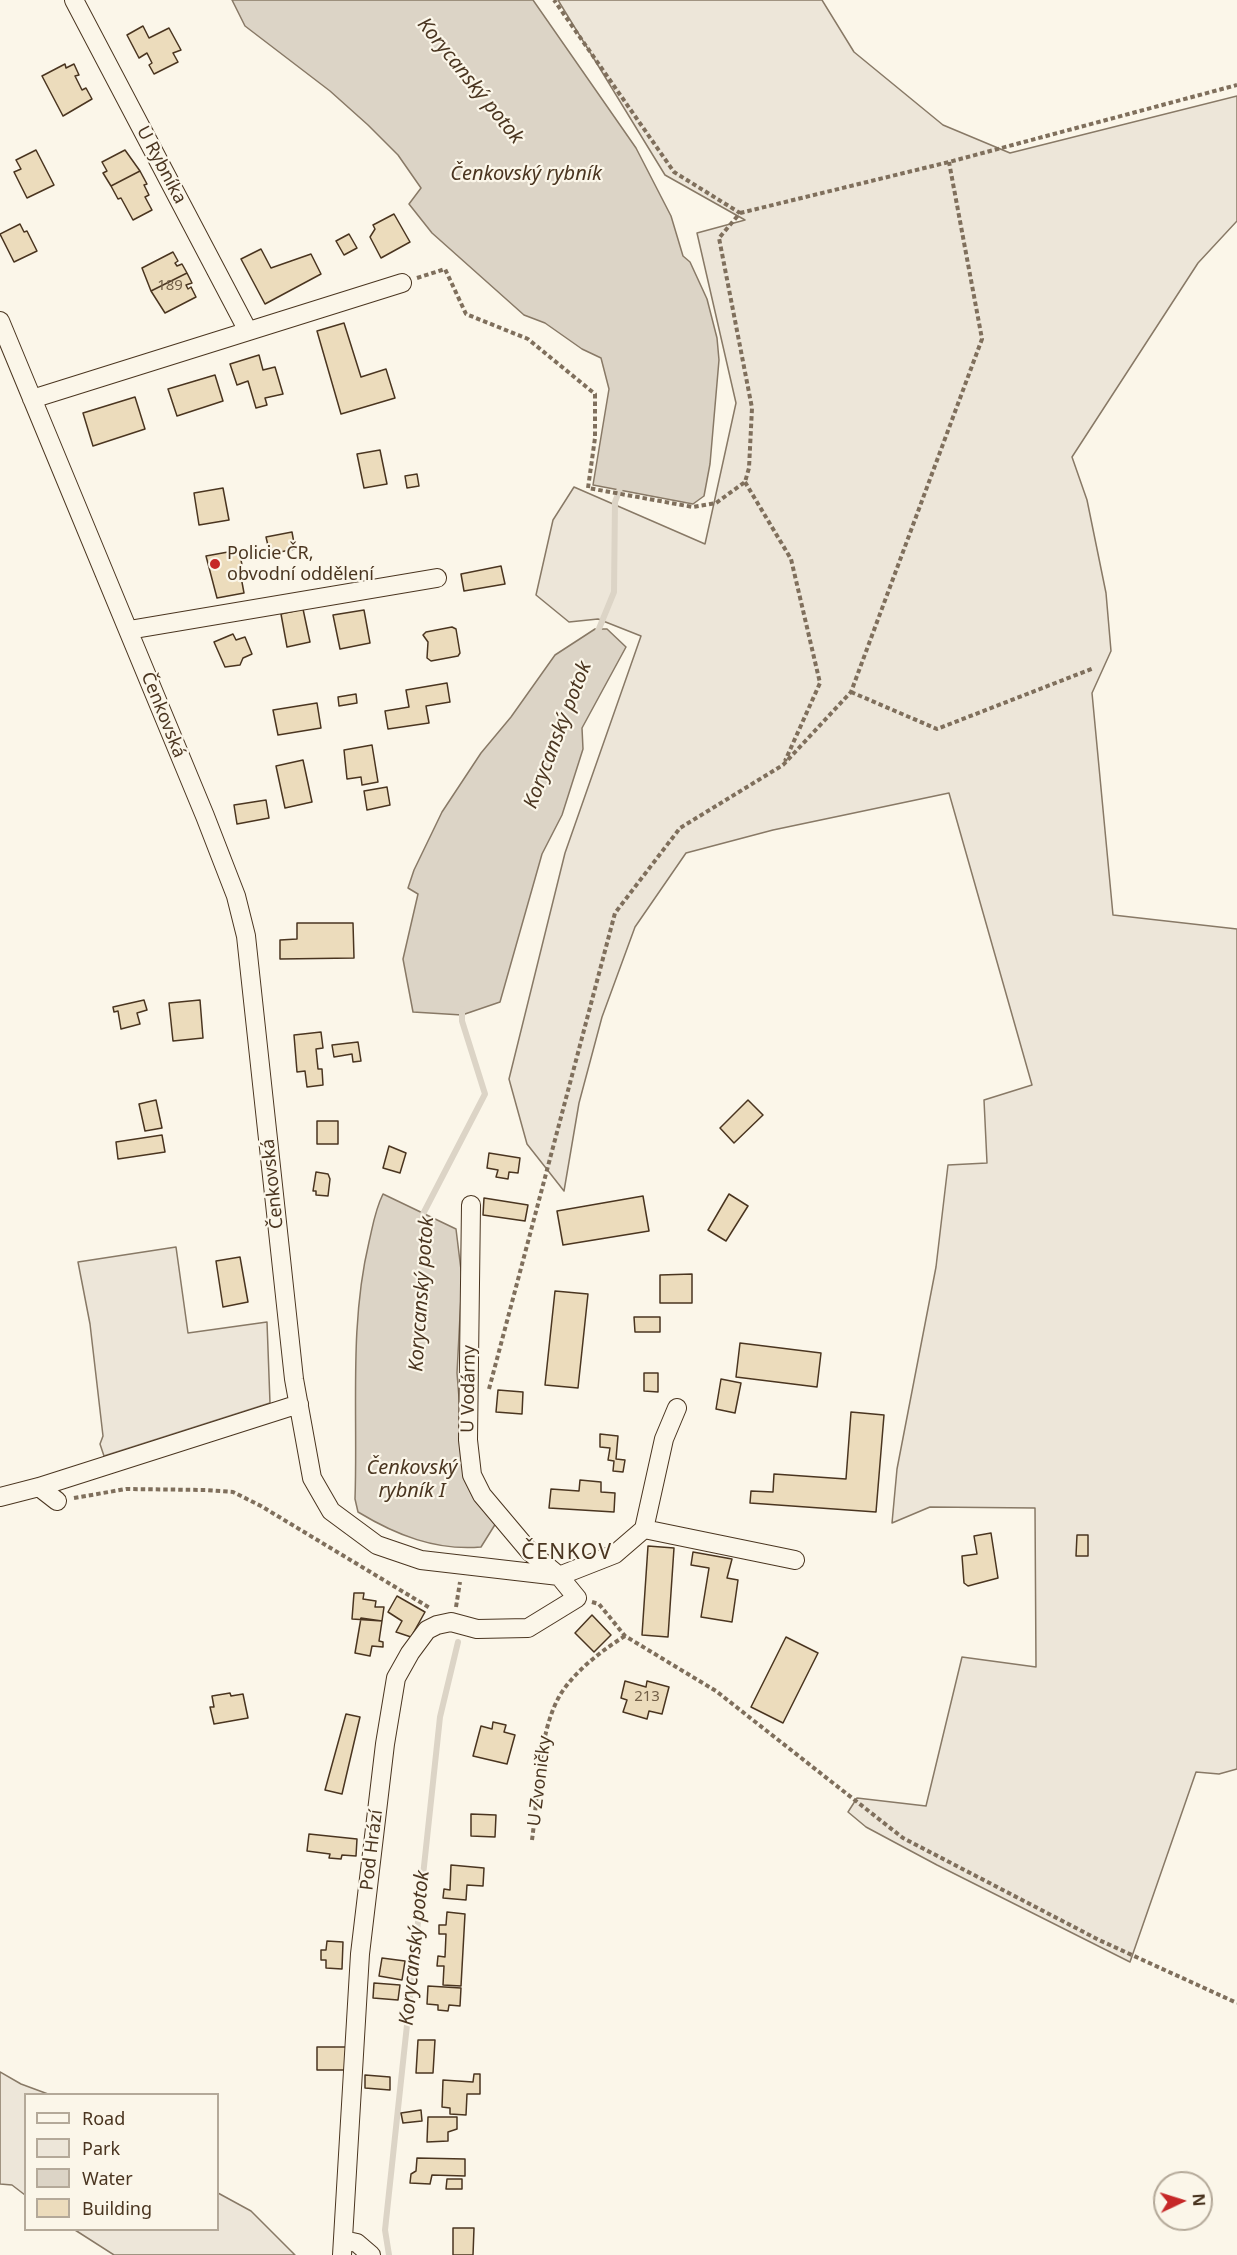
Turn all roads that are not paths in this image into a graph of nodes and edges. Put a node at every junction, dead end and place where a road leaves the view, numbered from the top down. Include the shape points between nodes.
1 (74, 0) edge
2 (402, 283) road end
3 (0, 321) edge
4 (248, 331) junction
5 (32, 399) junction
6 (437, 578) dead end
7 (129, 630) junction
8 (471, 1205) dead end
9 (298, 1404) junction
10 (677, 1408) dead end
11 (39, 1487) junction
12 (0, 1497) edge
13 (57, 1501) road end
14 (644, 1529) junction
15 (795, 1560) dead end
16 (559, 1576) junction
17 (451, 1622) joint
18 (342, 2247) edge
19 (371, 2255) edge

1 - 4 street, U Rybníka
2 - 4 street
3 - 5 street, Čenkovská
4 - 5 street
5 - 7 street, Čenkovská
6 - 7 street
7 - 9 street, Čenkovská via 236,896 246,936
8 - 16 street, U Vodárny via 468,1440 472,1475 482,1496 530,1552
9 - 11 street
9 - 16 street, Čenkovská via 312,1479 331,1511 377,1545 421,1560
10 - 14 street via 664,1439
11 - 12 street
11 - 13 street
14 - 15 street
14 - 16 street via 615,1554
16 - 17 street, U Vodárny via 577,1598 528,1628 477,1629
17 - 18 street, Pod Hrází via 427,1630 396,1678 360,1953
18 - 19 street, Pod Hrází via 357,2243

